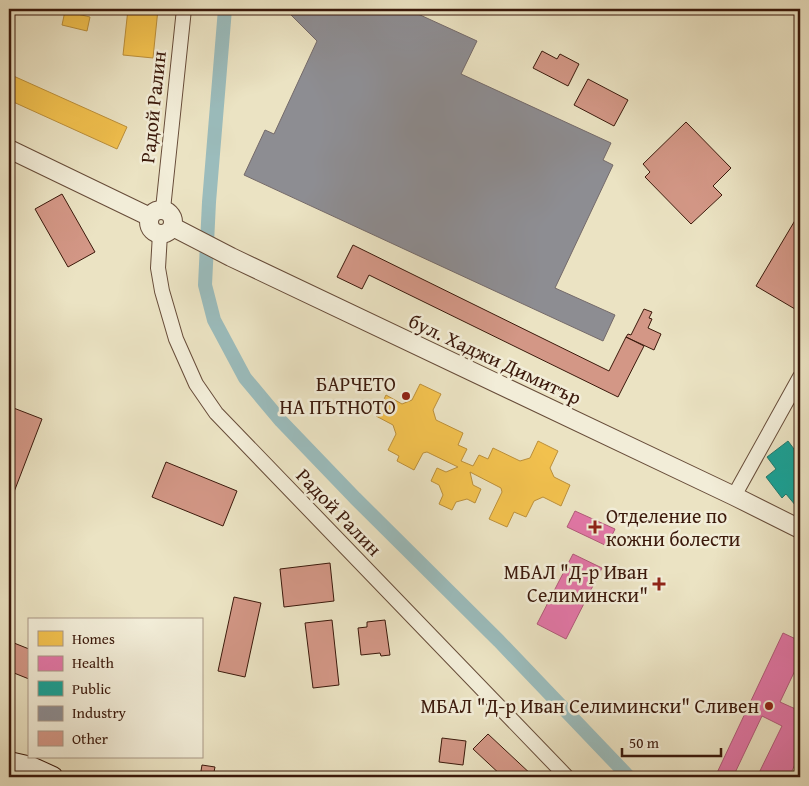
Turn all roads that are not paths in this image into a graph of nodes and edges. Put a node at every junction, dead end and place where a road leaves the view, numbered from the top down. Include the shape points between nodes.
1 (184, 9) edge
2 (9, 149) edge
3 (157, 213) junction
4 (172, 231) junction
5 (800, 376) edge
6 (734, 496) junction
7 (800, 529) edge
8 (9, 762) edge
9 (53, 777) edge
10 (567, 777) edge

1 - 3 street, Радой Ралин
2 - 3 street
3 - 4 street via 149,223 151,229
4 - 6 street, бул. Хаджи Димитър
4 - 10 street, Радой Ралин via 158,268 162,291 176,339 196,384 216,413
5 - 6 street
6 - 7 street, бул. Хаджи Димитър
8 - 9 main road

